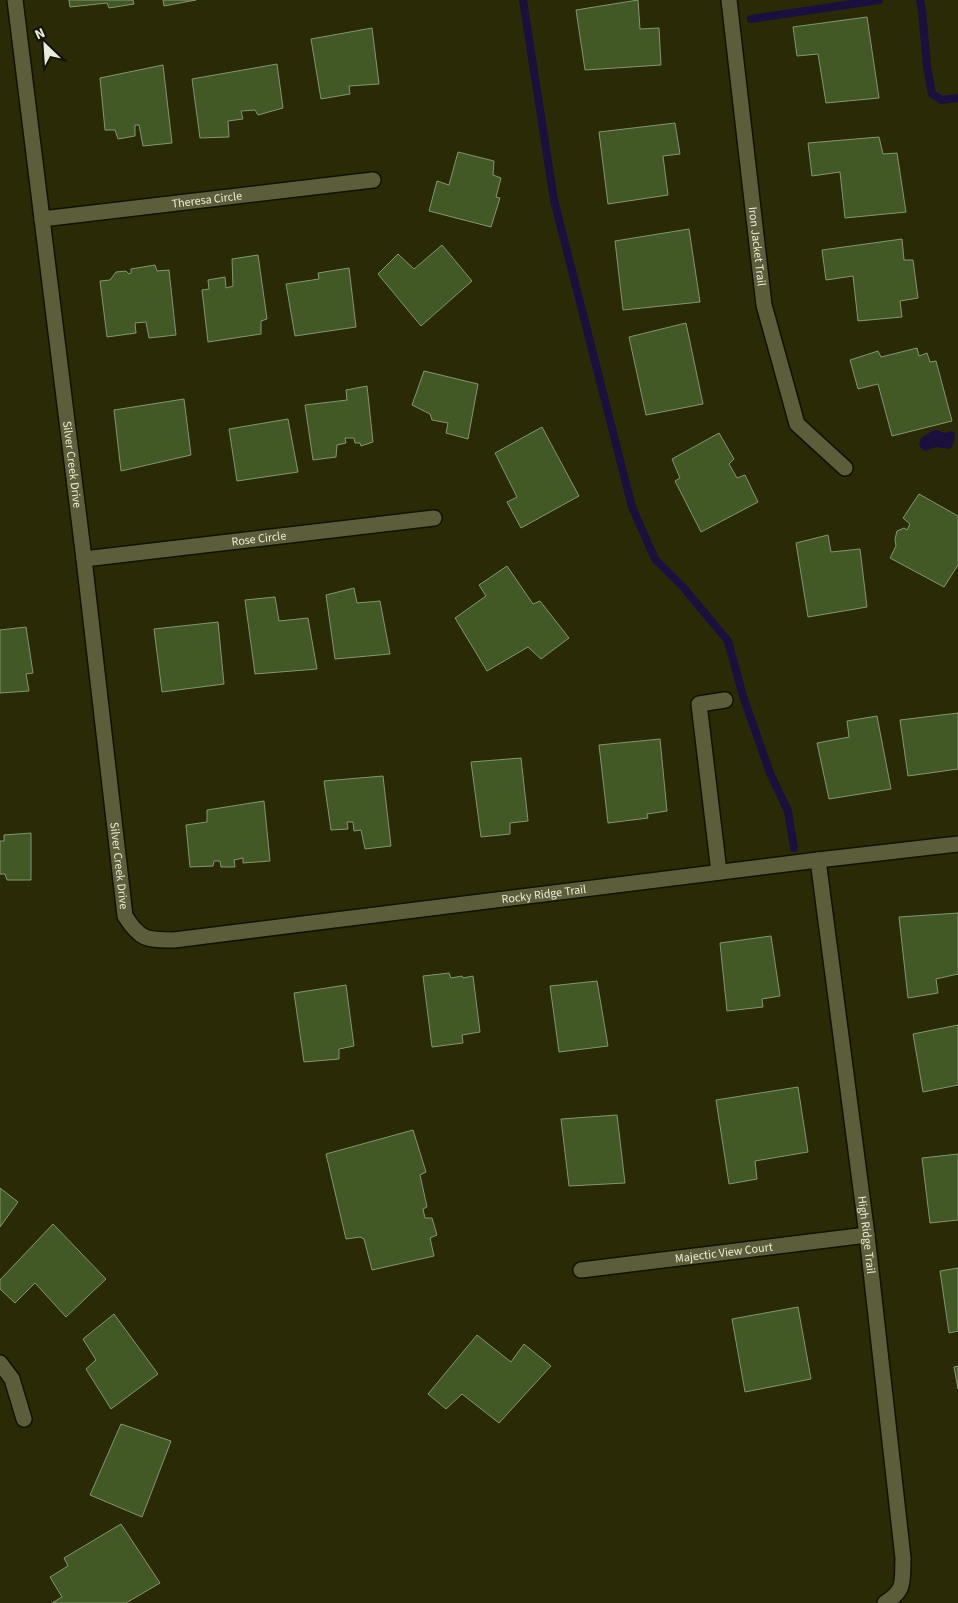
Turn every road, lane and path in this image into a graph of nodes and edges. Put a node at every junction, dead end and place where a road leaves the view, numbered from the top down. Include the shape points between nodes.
1 (15, 0) edge
2 (728, 0) edge
3 (373, 180) dead end
4 (42, 219) junction
5 (845, 468) dead end
6 (434, 518) dead end
7 (84, 560) junction
8 (725, 700) dead end
9 (958, 844) edge
10 (818, 860) junction
11 (719, 872) junction
12 (132, 928) joint
13 (866, 1235) junction
14 (581, 1270) dead end
15 (0, 1363) edge
16 (24, 1418) dead end
17 (884, 1603) edge

1 - 4 street, Silver Creek Drive
2 - 5 street, Iron Jacket Trail via 764,305 796,424
3 - 4 street, Theresa Circle
4 - 7 street, Silver Creek Drive
6 - 7 street, Rose Circle
7 - 12 street, Silver Creek Drive via 125,916
8 - 11 street via 699,704
9 - 10 street, Rocky Ridge Trail
10 - 11 street, Rocky Ridge Trail
10 - 13 street, High Ridge Trail
11 - 12 street, Rocky Ridge Trail via 174,940 152,940
13 - 14 street, Majectic View Court
13 - 17 street, High Ridge Trail via 903,1558 902,1587
15 - 16 street via 12,1379

